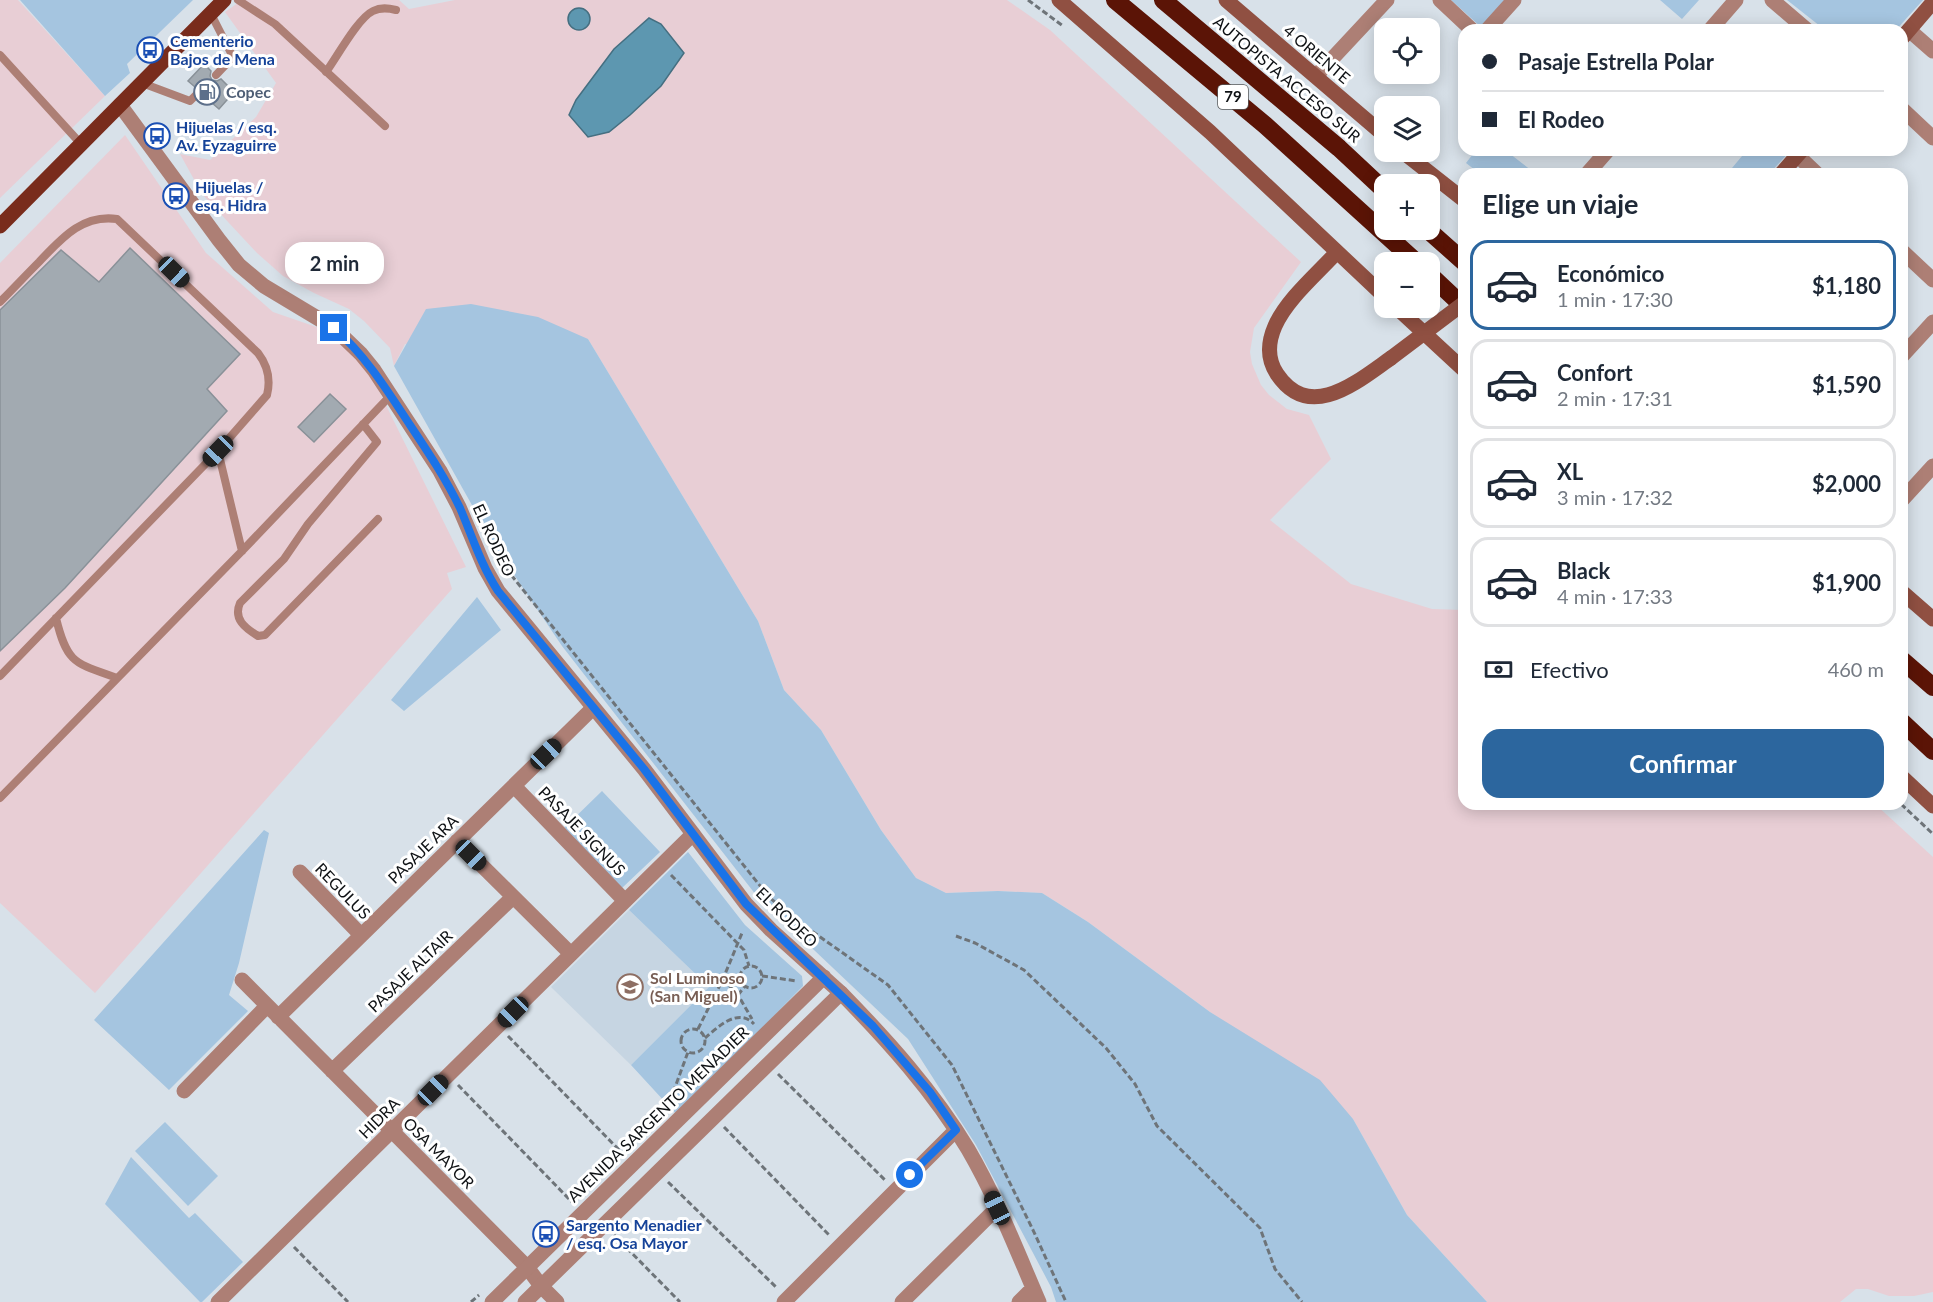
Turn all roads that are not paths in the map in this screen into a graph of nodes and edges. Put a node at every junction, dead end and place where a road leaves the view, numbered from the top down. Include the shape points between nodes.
1 (224, 0) edge
2 (238, 0) edge
3 (1059, 0) edge
4 (1114, 0) edge
5 (1163, 0) edge
6 (1227, 0) edge
7 (1387, 0) edge
8 (1440, 0) edge
9 (1514, 0) edge
10 (1736, 0) edge
11 (1772, 0) edge
12 (1933, 2) edge
13 (396, 10) dead end
14 (211, 14) junction
15 (1466, 24) edge
16 (1492, 24) edge
17 (1715, 24) edge
18 (1800, 24) edge
19 (1908, 32) edge
20 (1908, 35) edge
21 (1933, 51) edge
22 (0, 55) edge
23 (326, 72) junction
24 (216, 75) dead end
25 (1316, 76) junction
26 (142, 83) junction
27 (199, 92) dead end
28 (120, 105) junction
29 (1908, 115) edge
30 (385, 126) dead end
31 (1374, 126) edge
32 (1933, 138) edge
33 (81, 144) junction
34 (1603, 156) edge
35 (1797, 156) edge
36 (1802, 156) edge
37 (1416, 162) edge
38 (1592, 168) edge
39 (1786, 168) edge
40 (1812, 168) edge
41 (1374, 181) edge
42 (1458, 195) edge
43 (0, 226) edge
44 (1439, 240) edge
45 (1337, 252) junction
46 (1405, 252) edge
47 (1908, 256) edge
48 (1458, 257) edge
49 (1933, 279) edge
50 (1440, 284) edge
51 (1374, 287) edge
52 (1458, 301) edge
53 (0, 302) edge
54 (1458, 308) edge
55 (1408, 318) edge
56 (1933, 322) edge
57 (1908, 350) edge
58 (1458, 364) edge
59 (391, 395) junction
60 (363, 424) junction
61 (218, 451) junction
62 (1933, 466) edge
63 (1908, 493) edge
64 (378, 519) dead end
65 (242, 551) junction
66 (1908, 597) edge
67 (1932, 617) edge
68 (56, 618) junction
69 (1908, 665) edge
70 (0, 676) edge
71 (117, 678) junction
72 (1933, 687) edge
73 (593, 708) junction
74 (1908, 728) edge
75 (1933, 751) edge
76 (1908, 783) edge
77 (514, 786) junction
78 (0, 798) edge
79 (1933, 806) edge
80 (693, 834) junction
81 (457, 841) junction
82 (300, 872) dead end
83 (513, 897) junction
84 (625, 901) junction
85 (361, 935) junction
86 (571, 954) junction
87 (824, 977) junction
88 (242, 980) dead end
89 (841, 993) junction
90 (273, 1012) junction
91 (332, 1071) junction
92 (184, 1091) dead end
93 (956, 1130) junction
94 (392, 1131) junction
95 (997, 1208) junction
96 (527, 1267) junction
97 (541, 1286) junction
98 (1036, 1295) edge
99 (787, 1301) edge
100 (219, 1302) edge
101 (492, 1302) edge
102 (525, 1302) edge
103 (557, 1302) edge
104 (902, 1302) edge
105 (1019, 1302) edge

1 - 14 main road
2 - 23 lane via 275,24
3 - 45 main road via 1210,132
4 - 46 highway, 79 via 1265,125
5 - 41 highway, AUTOPISTA ACCESO SUR / 79
6 - 25 main road, 4 ORIENTE
7 - 25 street
8 - 15 street
9 - 16 street
10 - 17 street
11 - 18 street
12 - 19 main road
13 - 23 lane via 374,10 364,17
14 - 24 lane via 233,57
14 - 26 main road
20 - 21 street
22 - 33 lane
23 - 30 lane
25 - 31 main road, 4 ORIENTE
26 - 27 lane via 190,101
26 - 28 main road
28 - 33 main road
28 - 59 street, EL RODEO via 239,265 264,286 340,334 361,354
29 - 32 street
33 - 43 main road
34 - 38 street
35 - 39 main road
36 - 40 street
37 - 42 main road
44 - 48 highway
45 - 51 main road
45 - 54 main road, bridge via 1279,317 1271,335 1269,348 1275,371 1296,392 1326,396 1345,389
47 - 49 street
50 - 52 highway
53 - 61 lane via 67,233 90,221 117,219 258,353 267,368 267,395
55 - 58 main road
56 - 57 street
59 - 60 lane
59 - 73 street, EL RODEO via 445,480 498,591
60 - 64 lane via 377,442 284,559 240,603 237,610 242,624 258,636 272,630
60 - 65 lane
61 - 65 lane
61 - 68 lane
62 - 63 street
65 - 71 lane
66 - 67 main road
68 - 70 lane
68 - 71 lane via 69,655 80,664
69 - 72 highway
71 - 78 lane
73 - 77 street, PASAJE ARA
73 - 80 street, EL RODEO
74 - 75 highway
76 - 79 main road
77 - 81 street, PASAJE ARA
77 - 84 street, PASAJE SIGNUS
80 - 84 street, HIDRA
80 - 87 street, EL RODEO via 752,912
81 - 83 street
81 - 85 street, PASAJE ARA
82 - 85 street, REGULUS
83 - 86 street
83 - 91 street, PASAJE ALTAIR
84 - 86 street, HIDRA
85 - 90 street, PASAJE ARA
86 - 94 street, HIDRA
87 - 89 street, EL RODEO
87 - 96 street, AVENIDA SARGENTO MENADIER
88 - 90 street, OSA MAYOR
89 - 93 street, EL RODEO via 903,1059
89 - 97 street
90 - 91 street, OSA MAYOR
90 - 92 street, PASAJE ARA
91 - 94 street, OSA MAYOR
93 - 95 street, EL RODEO
93 - 99 street
94 - 96 street, OSA MAYOR
94 - 100 street, HIDRA
95 - 98 street, EL RODEO
95 - 104 street
96 - 97 street, OSA MAYOR
96 - 101 street, AVENIDA SARGENTO MENADIER
97 - 102 street
97 - 103 street, OSA MAYOR
98 - 105 street

